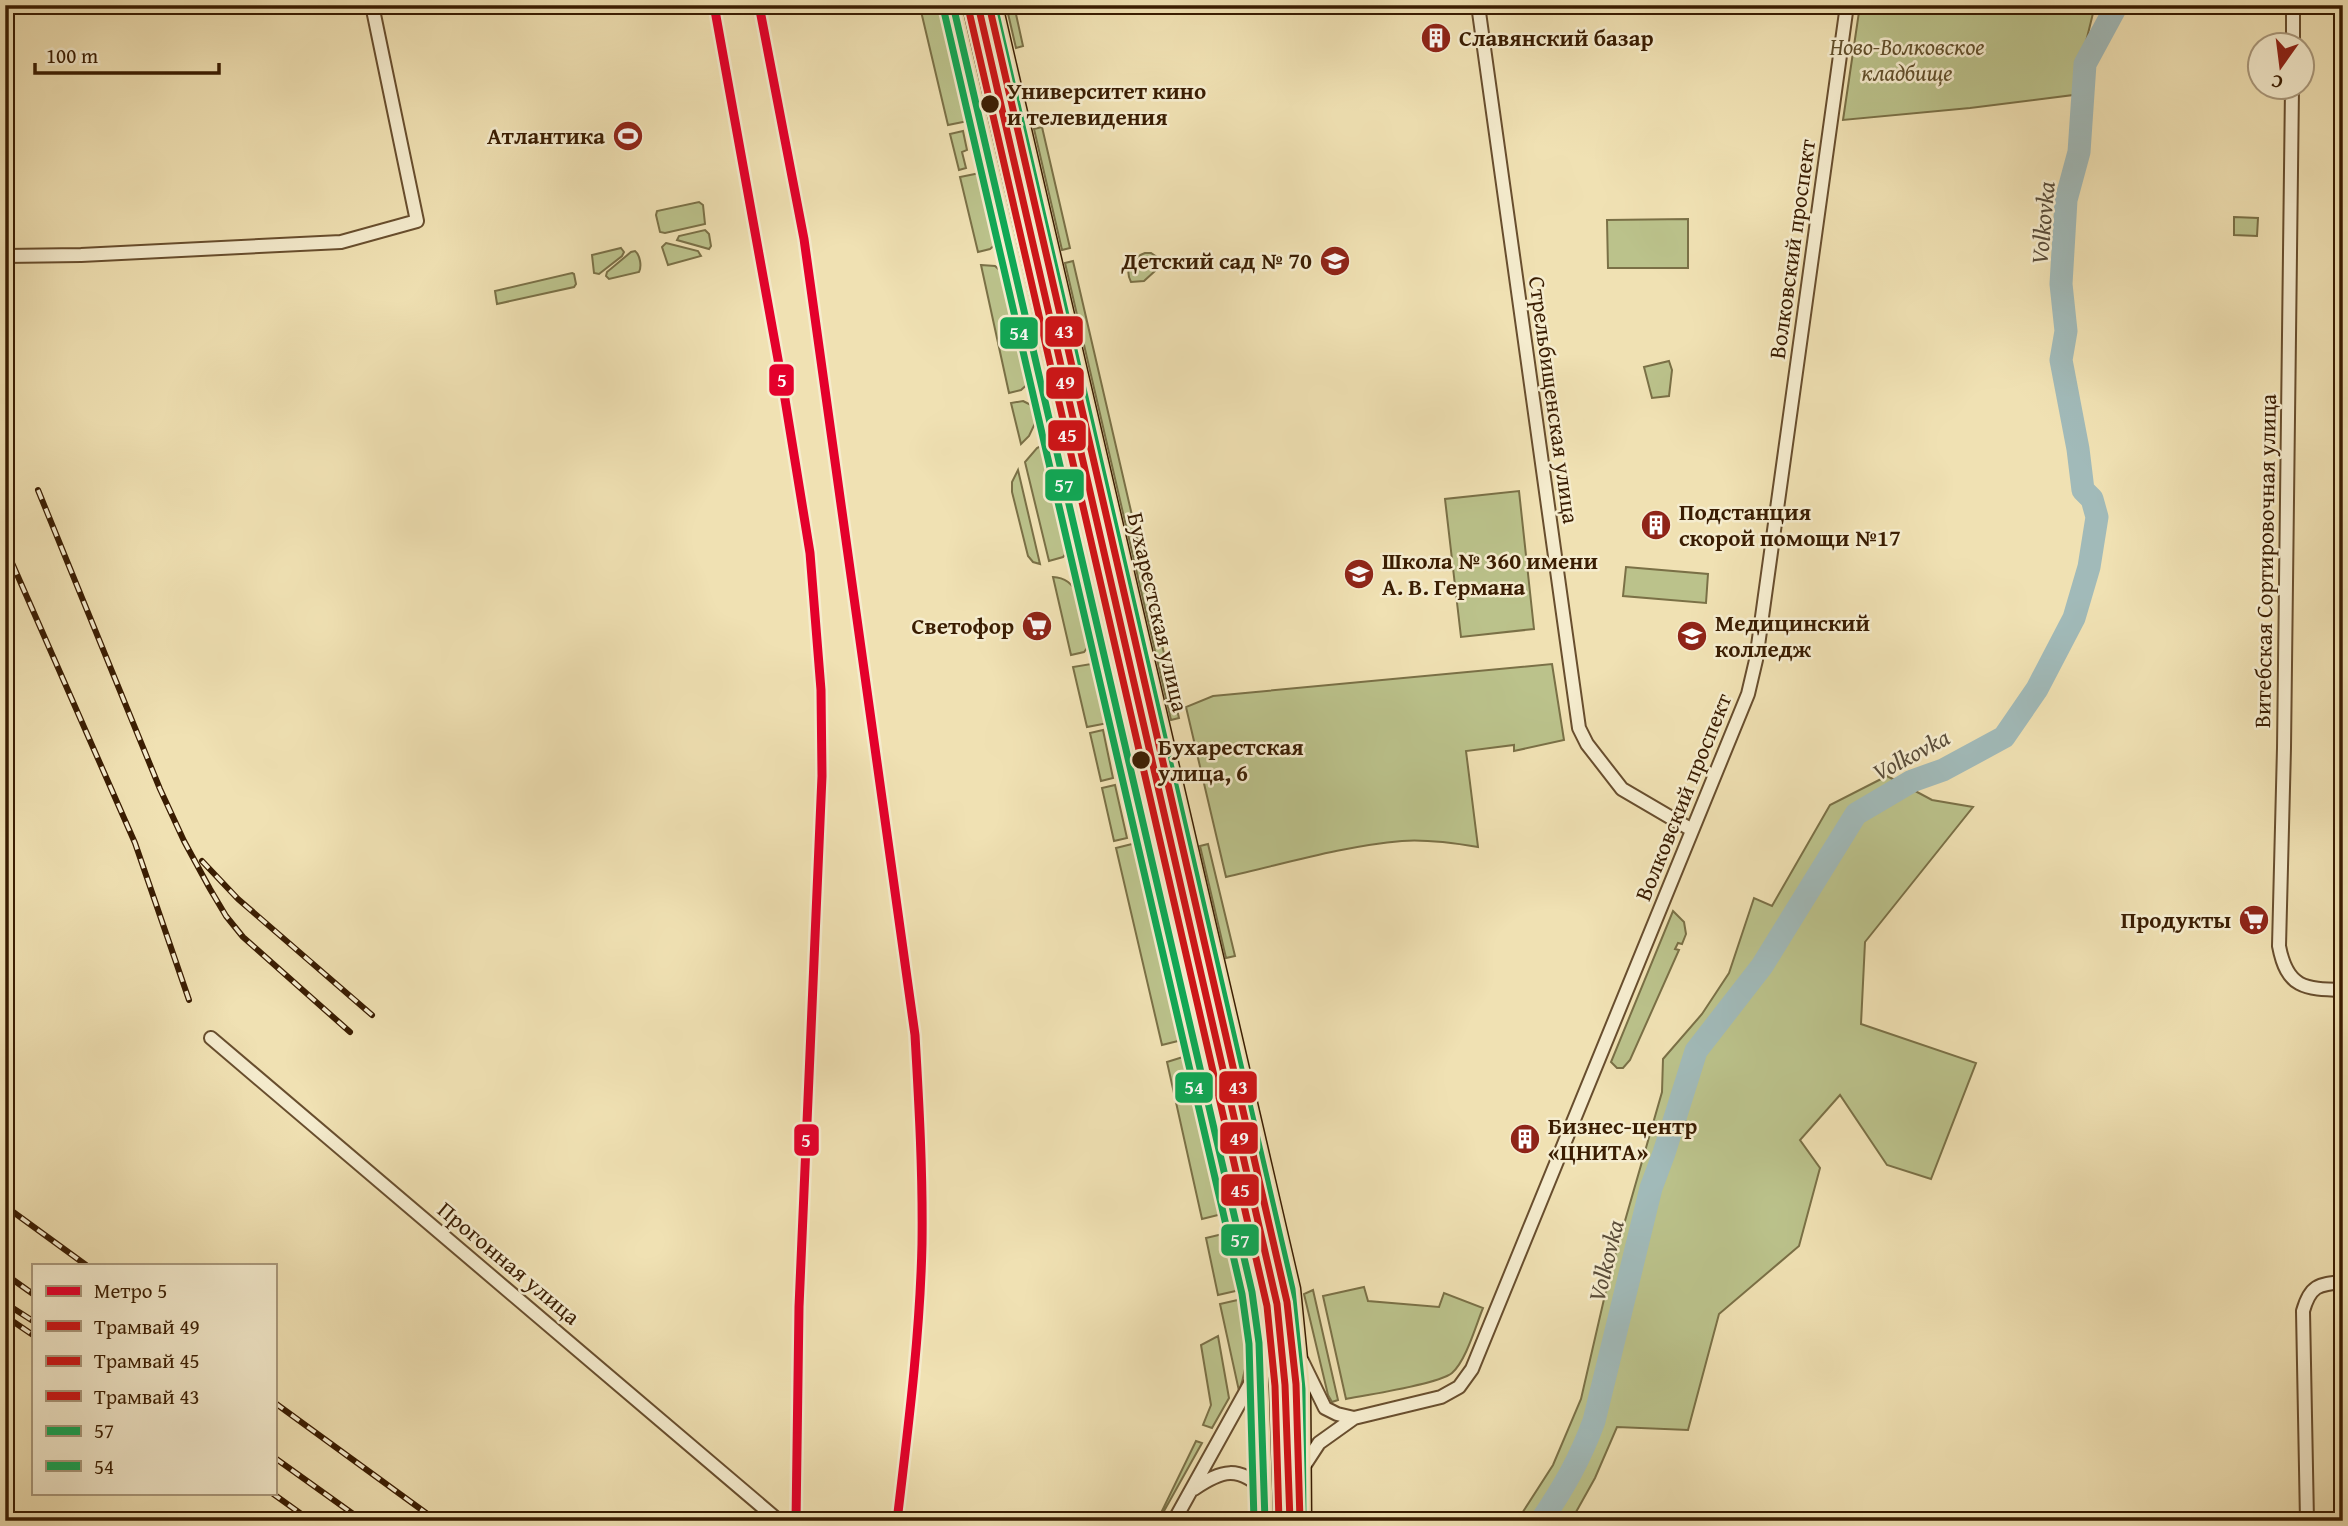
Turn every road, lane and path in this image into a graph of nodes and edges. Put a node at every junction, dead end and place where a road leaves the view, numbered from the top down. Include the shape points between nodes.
1 (372, 5) edge
2 (953, 5) edge
3 (994, 5) edge
4 (1478, 5) edge
5 (1847, 5) edge
6 (2293, 5) edge
7 (2292, 32) edge
8 (2292, 102) edge
9 (5, 256) edge
10 (1692, 830) junction
11 (2343, 990) edge
12 (211, 1038) dead end
13 (2343, 1282) edge
14 (1300, 1357) junction
15 (1260, 1366) junction
16 (1354, 1418) junction
17 (1302, 1469) junction
18 (1194, 1489) junction
19 (1265, 1491) junction
20 (779, 1521) edge
21 (1174, 1521) edge
22 (1265, 1521) edge
23 (1303, 1521) edge
24 (2308, 1521) edge

1 - 9 street via 417,221 341,242
2 - 15 main road via 1236,1220 1256,1312
3 - 14 main road, Бухарестская улица via 1292,1289
4 - 10 street, Стрельбищенская улица via 1579,728 1622,789
5 - 10 street, Волковский проспект via 1753,679
6 - 7 street
8 - 11 street, Витебская Сортировочная улица via 2279,946 2287,973 2301,986
10 - 16 street, Волковский проспект via 1472,1370 1459,1387 1441,1397
12 - 20 street, Прогонная улица
13 - 24 street via 2313,1289 2303,1311
14 - 16 street via 1325,1408
14 - 17 main road, Бухарестская улица
15 - 18 street
15 - 19 main road
16 - 17 street, Волковский проспект via 1319,1443
17 - 23 main road, Бухарестская улица
18 - 19 street via 1220,1474 1236,1473
18 - 21 street
19 - 22 main road

